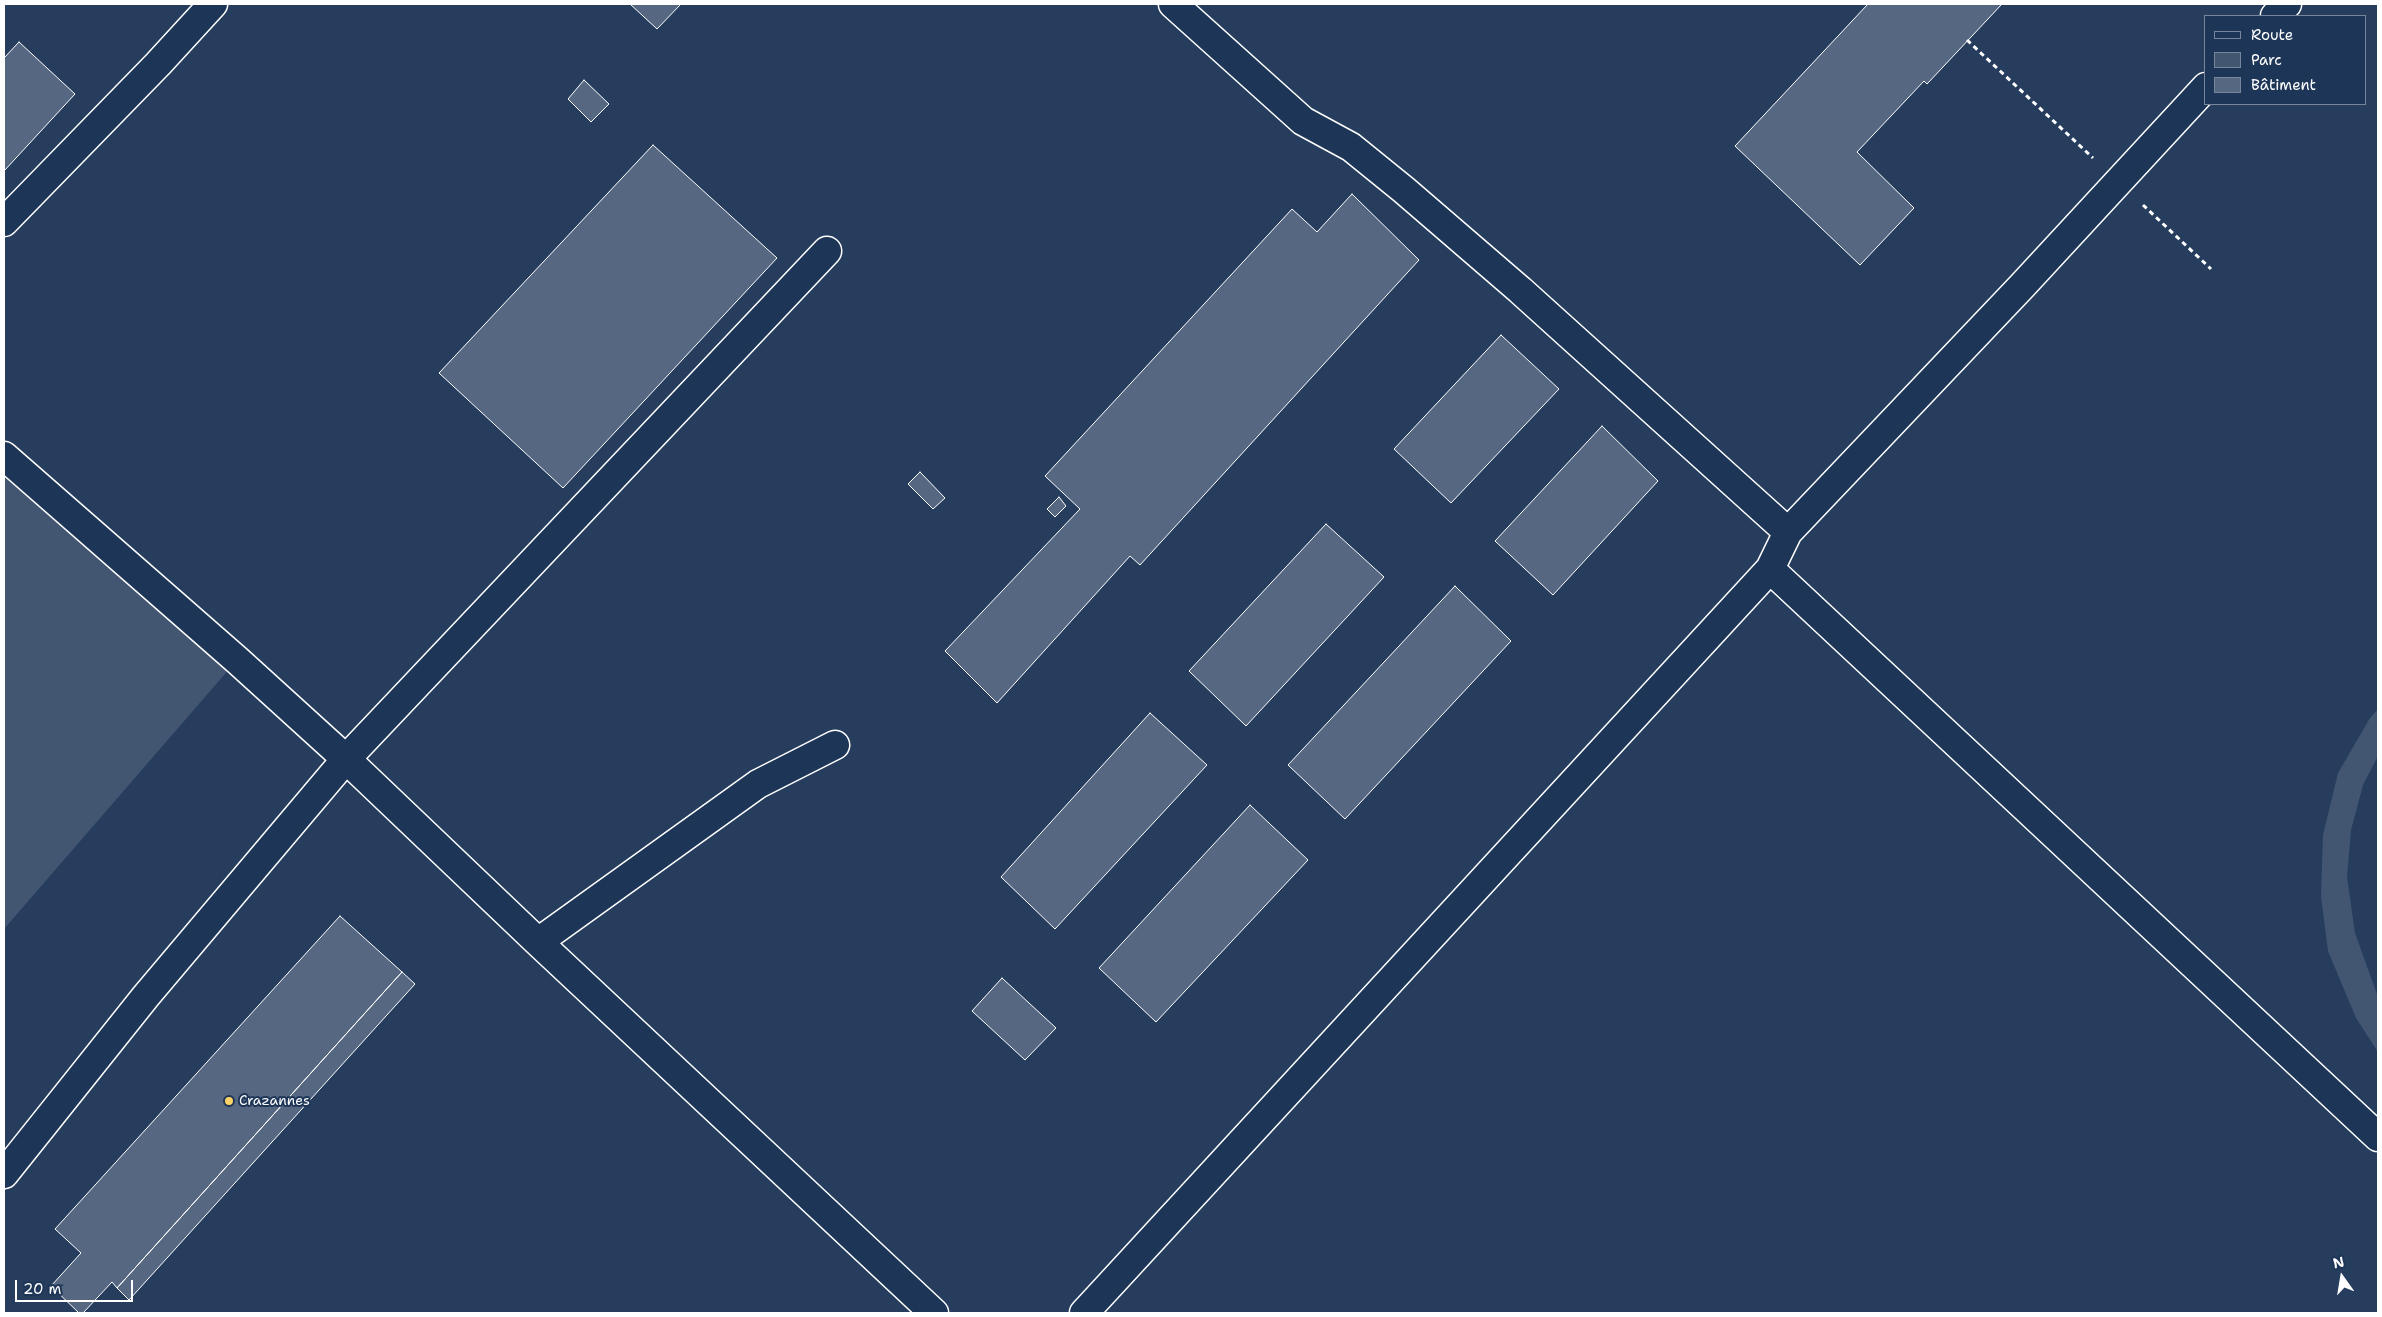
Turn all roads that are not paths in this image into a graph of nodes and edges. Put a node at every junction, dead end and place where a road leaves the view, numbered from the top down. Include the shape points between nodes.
1 (213, 4) edge
2 (1173, 4) edge
3 (2287, 4) edge
4 (2276, 15) edge
5 (2204, 89) edge
6 (4, 222) edge
7 (827, 251) dead end
8 (4, 456) edge
9 (1788, 532) junction
10 (1770, 569) junction
11 (835, 745) dead end
12 (346, 759) junction
13 (538, 942) junction
14 (2378, 1137) edge
15 (4, 1174) edge
16 (934, 1313) edge
17 (1084, 1313) edge

1 - 6 street
2 - 9 street via 1304,121 1351,147 1404,190
3 - 4 street
5 - 9 street
7 - 12 street
8 - 12 street
9 - 10 street
10 - 14 street
10 - 17 street
11 - 13 street via 758,784
12 - 13 street
12 - 15 street via 146,996
13 - 16 street

